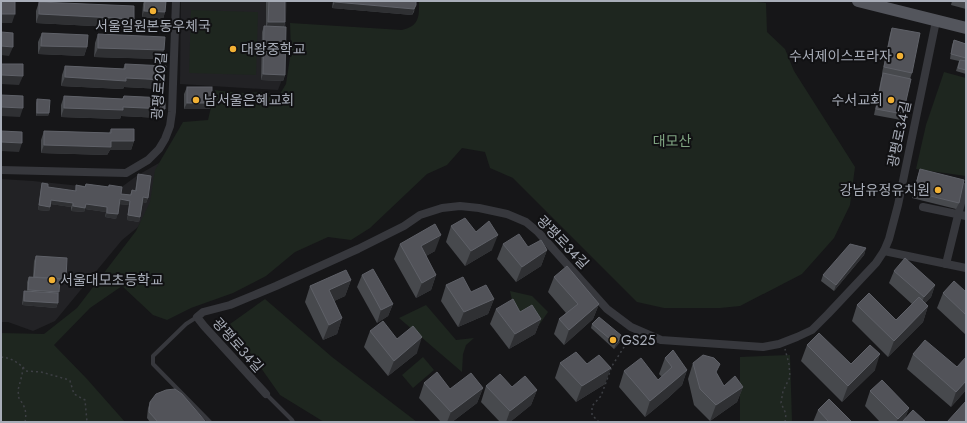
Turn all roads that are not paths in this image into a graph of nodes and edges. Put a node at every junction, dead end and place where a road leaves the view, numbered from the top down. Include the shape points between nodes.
1 (176, 1) edge
2 (858, 1) edge
3 (936, 21) junction
4 (966, 28) edge
5 (1, 170) edge
6 (965, 187) edge
7 (923, 207) dead end
8 (962, 216) edge
9 (884, 250) junction
10 (946, 264) junction
11 (966, 268) edge
12 (197, 317) junction
13 (266, 394) joint
14 (210, 422) edge
15 (293, 422) edge

1 - 5 street, 광평로20길 via 170,126 159,149 148,160 126,173
2 - 3 main road
3 - 4 main road
3 - 9 street, 광평로34길 via 898,205
6 - 8 street
7 - 8 street
8 - 10 street
9 - 10 street
9 - 12 street, 광평로34길 via 876,263 812,330 797,337 779,344 764,346 661,340 625,323 607,309 526,222 507,214 460,206 420,215 358,249 230,305 203,312
10 - 11 street
12 - 13 street, 광평로34길
12 - 14 lane via 186,324 153,356 153,364
13 - 15 lane

